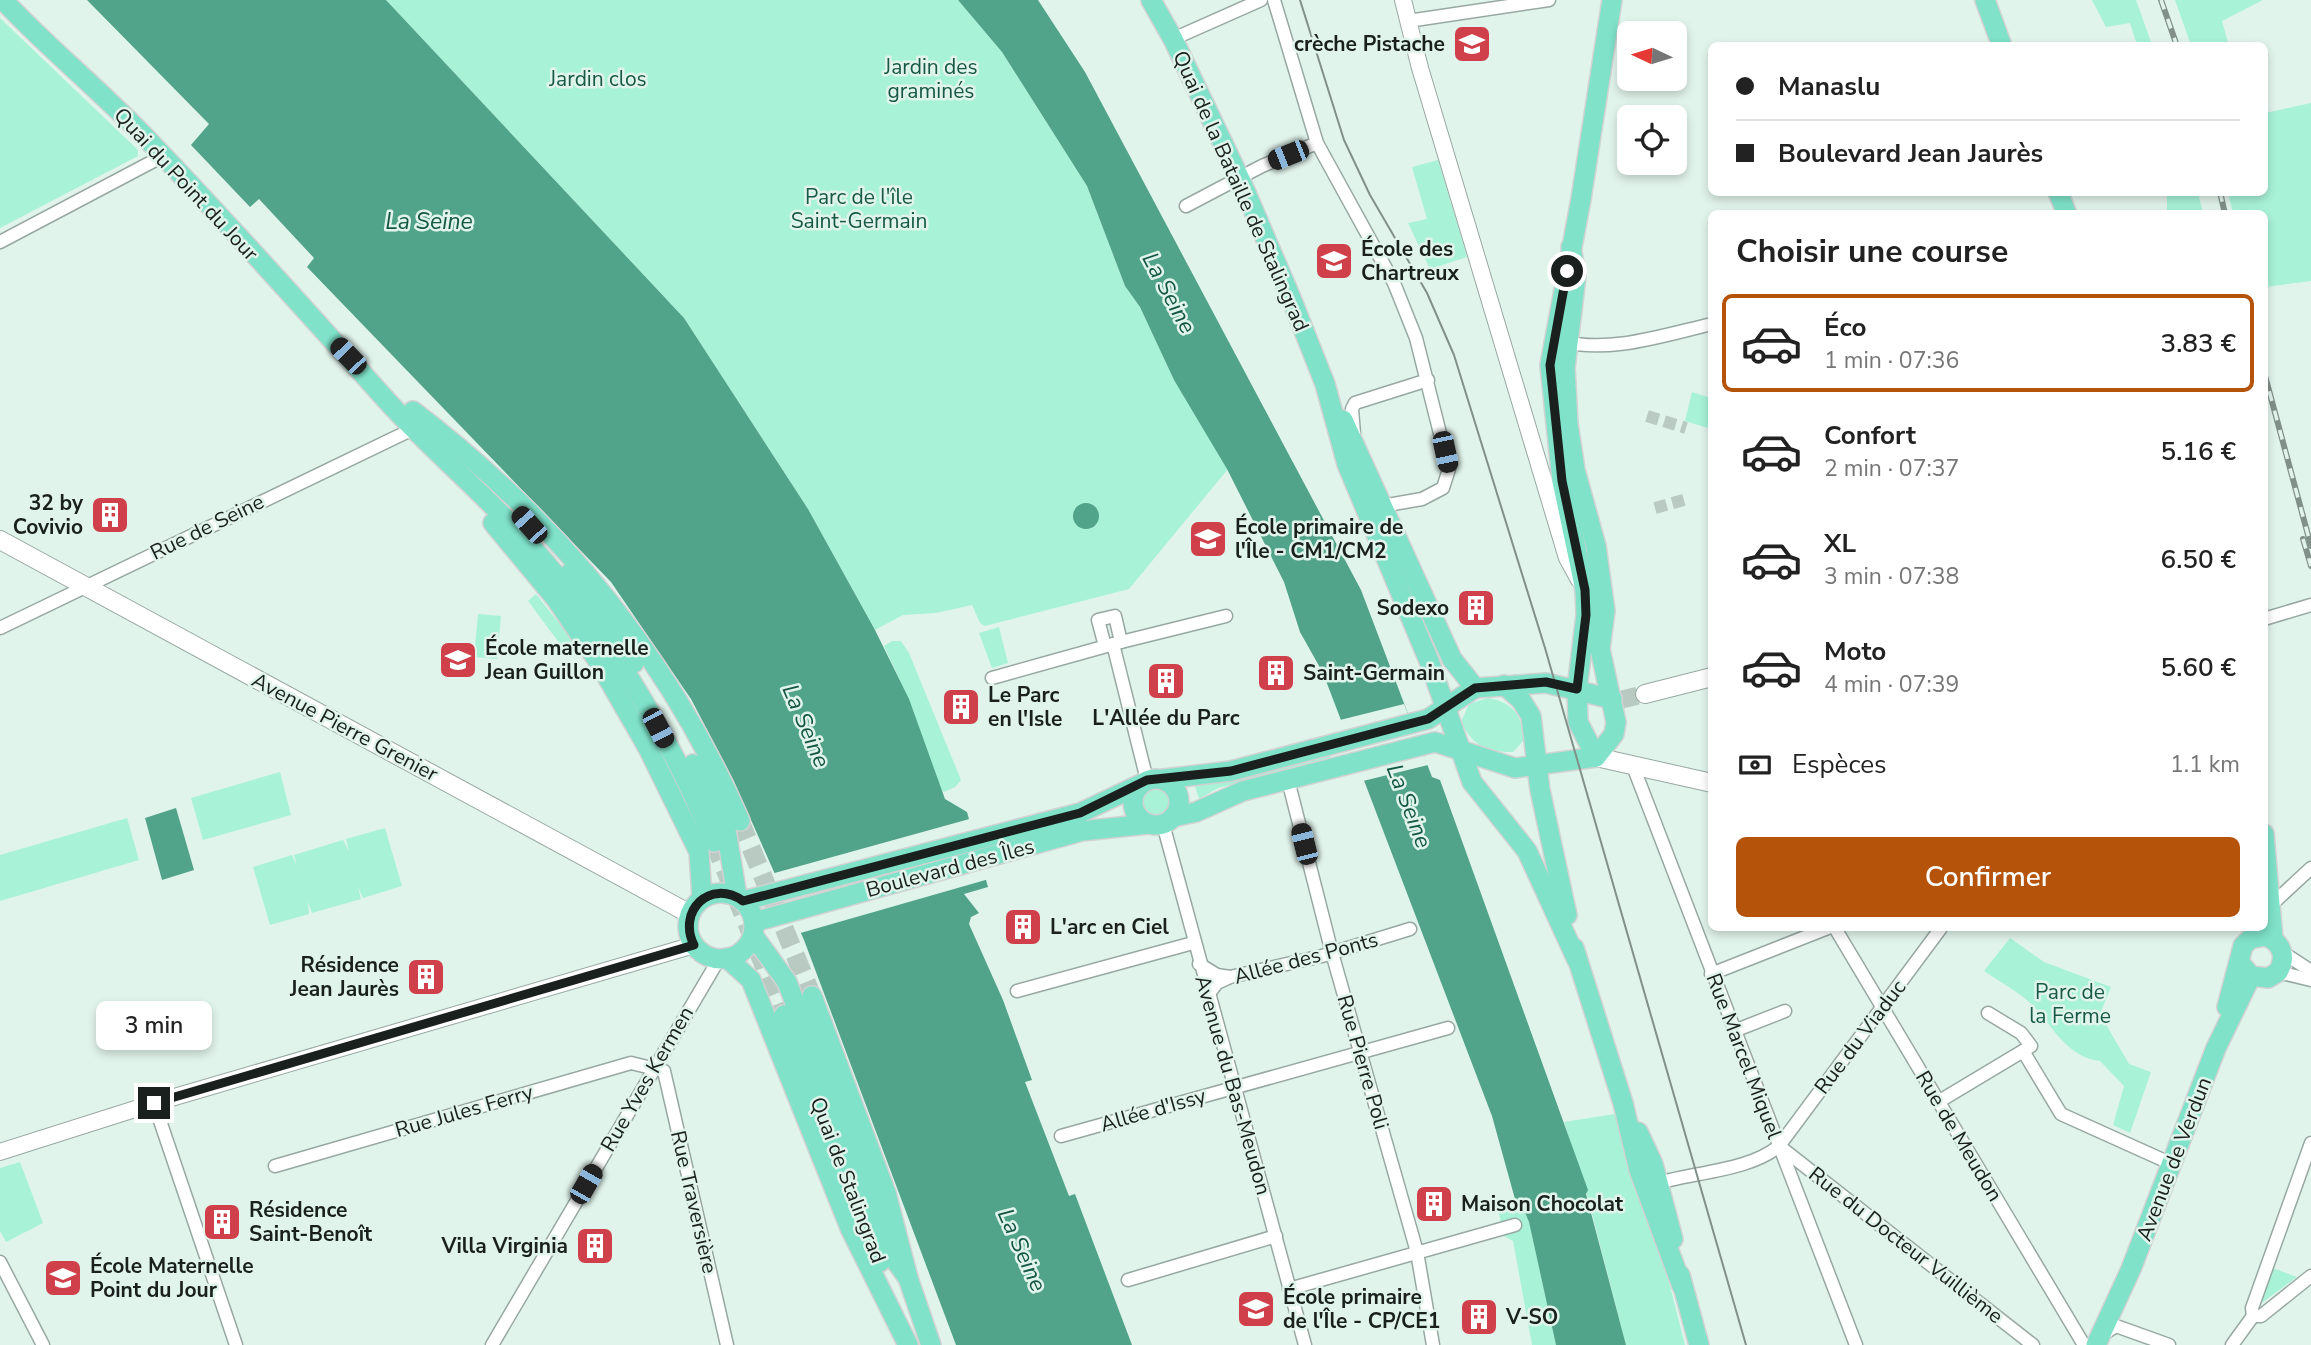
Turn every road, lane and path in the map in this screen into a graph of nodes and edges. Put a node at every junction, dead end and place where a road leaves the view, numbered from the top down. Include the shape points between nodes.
1 (3, 0) edge
2 (1151, 0) edge
3 (1261, 0) edge
4 (1274, 0) edge
5 (1403, 0) edge
6 (1549, 0) edge
7 (1612, 0) edge
8 (1985, 0) edge
9 (1408, 21) junction
10 (1173, 39) junction
11 (2001, 42) edge
12 (1317, 143) junction
13 (163, 156) junction
14 (1240, 179) junction
15 (1186, 206) dead end
16 (0, 242) edge
17 (1708, 325) edge
18 (1561, 341) junction
19 (364, 374) junction
20 (1428, 380) junction
21 (1325, 384) junction
22 (415, 428) junction
23 (1355, 441) junction
24 (494, 478) junction
25 (1381, 506) junction
26 (0, 540) edge
27 (85, 586) junction
28 (1585, 590) junction
29 (2311, 605) edge
30 (1226, 616) dead end
31 (2268, 618) edge
32 (0, 628) edge
33 (1113, 644) junction
34 (992, 678) dead end
35 (1708, 678) edge
36 (1504, 685) junction
37 (1475, 688) junction
38 (1577, 689) junction
39 (1645, 694) tunnel mouth
40 (1616, 699) junction
41 (1445, 706) junction
42 (1461, 751) junction
43 (1596, 757) junction
44 (1537, 765) junction
45 (1633, 766) junction
46 (1288, 780) junction
47 (1150, 781) junction
48 (1708, 782) edge
49 (740, 821) tunnel mouth
50 (1161, 822) junction
51 (714, 845) junction
52 (2311, 867) edge
53 (2268, 882) edge
54 (702, 898) junction
55 (740, 899) junction
56 (2270, 906) junction
57 (690, 914) junction
58 (754, 929) junction
59 (1410, 929) dead end
60 (1820, 931) edge
61 (1837, 931) edge
62 (1939, 931) edge
63 (2251, 933) edge
64 (1193, 943) junction
65 (694, 945) junction
66 (2278, 946) junction
67 (1332, 953) junction
68 (723, 959) junction
69 (1577, 960) junction
70 (1199, 964) junction
71 (2245, 969) junction
72 (2311, 971) edge
73 (2278, 972) junction
74 (1711, 974) junction
75 (1230, 977) junction
76 (2311, 980) edge
77 (1017, 991) dead end
78 (1208, 995) junction
79 (1882, 1007) junction
80 (790, 1008) junction
81 (1785, 1011) dead end
82 (1988, 1013) dead end
83 (1448, 1027) dead end
84 (1734, 1031) junction
85 (1361, 1050) junction
86 (2023, 1051) junction
87 (653, 1067) junction
88 (1234, 1087) junction
89 (1938, 1102) junction
90 (154, 1103) junction
91 (1061, 1136) dead end
92 (2311, 1143) edge
93 (1779, 1146) junction
94 (0, 1152) edge
95 (2172, 1164) junction
96 (275, 1166) dead end
97 (1814, 1173) junction
98 (1652, 1185) junction
99 (1794, 1185) junction
100 (1515, 1225) dead end
101 (1276, 1236) junction
102 (1417, 1252) junction
103 (0, 1262) edge
104 (2311, 1276) edge
105 (1128, 1280) dead end
106 (1289, 1289) junction
107 (2250, 1320) junction
108 (2098, 1341) edge
109 (43, 1345) edge
110 (236, 1345) edge
111 (492, 1345) edge
112 (727, 1345) edge
113 (908, 1345) edge
114 (914, 1345) edge
115 (931, 1345) edge
116 (1305, 1345) edge
117 (1433, 1345) edge
118 (1699, 1345) edge
119 (1856, 1345) edge
120 (2033, 1345) edge
121 (2169, 1345) edge
122 (2232, 1345) edge

1 - 13 main road, Quai du Point du Jour
2 - 10 main road, Quai de la Bataille de Stalingrad
3 - 10 street
4 - 12 street
5 - 9 street
6 - 9 street
7 - 18 main road
8 - 11 main road
9 - 28 street via 1567,558
10 - 14 main road, Quai de la Bataille de Stalingrad
12 - 14 street
12 - 20 street via 1394,284
13 - 16 street
13 - 19 main road, Quai du Point du Jour
14 - 15 street
14 - 21 main road, Quai de la Bataille de Stalingrad
17 - 18 street via 1630,342
18 - 28 main road via 1550,365 1555,432
18 - 40 main road via 1575,470 1595,546 1605,611 1600,649
19 - 22 main road, Quai du Point du Jour
19 - 24 main road, Quai du Point du Jour
20 - 23 street via 1355,403
20 - 25 street via 1448,478 1434,495
21 - 23 main road, Quai de la Bataille de Stalingrad
21 - 41 main road, Quai de la Bataille de Stalingrad via 1348,464
22 - 27 street, Rue de Seine
22 - 51 main road, Quai du Point du Jour via 551,569 609,648 681,771
23 - 25 main road, Quai de la Bataille de Stalingrad
24 - 49 main road via 572,555 642,645 686,713
24 - 51 main road via 498,491 576,579 620,641 682,744
25 - 37 main road, Quai de la Bataille de Stalingrad via 1452,659
26 - 27 main road, Avenue Pierre Grenier
27 - 32 street, Rue de Seine
27 - 57 main road, Avenue Pierre Grenier
28 - 38 main road
29 - 31 street
30 - 33 street
33 - 34 street
33 - 47 street
35 - 39 main road
36 - 37 main road
36 - 38 main road via 1546,682
36 - 44 main road via 1531,716
37 - 41 main road, Boulevard des Îles
38 - 40 main road
38 - 43 main road via 1578,722
40 - 43 main road via 1614,734
41 - 42 main road, Quai de la Bataille de Stalingrad
41 - 47 main road, Boulevard des Îles via 1428,719 1231,771
42 - 44 main road, Boulevard des Îles via 1507,766
42 - 46 main road, Boulevard des Îles via 1435,742
42 - 69 main road via 1477,790 1527,851
43 - 44 main road, Boulevard des Îles
43 - 45 main road
44 - 69 main road
45 - 48 main road
45 - 74 street, Rue Marcel Miquel
46 - 50 main road, Boulevard des Îles via 1243,791
46 - 67 street, Rue Pierre Poli
47 - 50 main road via 1177,791 1179,800
47 - 50 main road via 1134,792 1133,807 1136,814
47 - 55 main road, Boulevard des Îles via 1080,813
50 - 58 main road, Boulevard des Îles via 1082,831 786,914
50 - 64 street, Avenue du Bas-Meudon
51 - 54 main road
51 - 55 main road
52 - 56 street
53 - 56 main road
54 - 55 main road via 719,892
54 - 57 main road
55 - 58 main road
56 - 66 main road
57 - 65 main road via 689,936
58 - 68 main road via 744,950
58 - 80 main road via 787,982
59 - 67 street, Allée des Ponts
60 - 74 street
61 - 79 street, Rue de Meudon
62 - 79 street, Rue du Viaduc
63 - 66 main road
63 - 71 main road via 2243,946
64 - 70 street, Avenue du Bas-Meudon
64 - 77 street
65 - 68 main road
65 - 90 street
66 - 72 street
66 - 73 main road
67 - 75 street, Allée des Ponts
67 - 85 street, Rue Pierre Poli
68 - 80 main road
68 - 87 street, Rue Yves Kermen
69 - 98 main road
70 - 75 street
70 - 78 street, Avenue du Bas-Meudon
71 - 73 main road via 2268,978
71 - 95 main road, Avenue de Verdun
73 - 76 street
74 - 84 street, Rue Marcel Miquel
75 - 78 street, Allée des Ponts
78 - 88 street, Avenue du Bas-Meudon
79 - 89 street, Rue de Meudon
79 - 93 street, Rue du Viaduc
80 - 113 main road via 850,1228
80 - 114 main road, Quai de Stalingrad
80 - 115 main road, Quai de Stalingrad via 886,1193
81 - 84 street
82 - 86 street via 2021,1033 2031,1046
83 - 85 street, Allée d'Issy
84 - 93 street, Rue Marcel Miquel
85 - 88 street, Allée d'Issy
85 - 102 street, Rue Pierre Poli
86 - 89 street
86 - 95 street via 2061,1114
87 - 96 street, Rue Jules Ferry via 631,1063
87 - 111 street, Rue Yves Kermen
87 - 112 street, Rue Traversière via 664,1071
88 - 91 street, Allée d'Issy
88 - 101 street, Avenue du Bas-Meudon
89 - 108 street, Rue de Meudon
90 - 94 street
90 - 110 street
92 - 107 street
93 - 97 street, Rue du Docteur Vuillième
93 - 98 street via 1720,1170
93 - 99 street, Rue Marcel Miquel
95 - 108 main road, Avenue de Verdun
97 - 99 street via 1802,1176
97 - 120 street, Rue du Docteur Vuillième
98 - 118 main road via 1667,1205
99 - 119 street, Rue Marcel Miquel
100 - 102 street
101 - 105 street
101 - 106 street, Avenue du Bas-Meudon
102 - 106 street
102 - 117 street, Rue Pierre Poli
103 - 109 street
104 - 107 street
106 - 116 street, Avenue du Bas-Meudon
107 - 122 street
108 - 121 street

